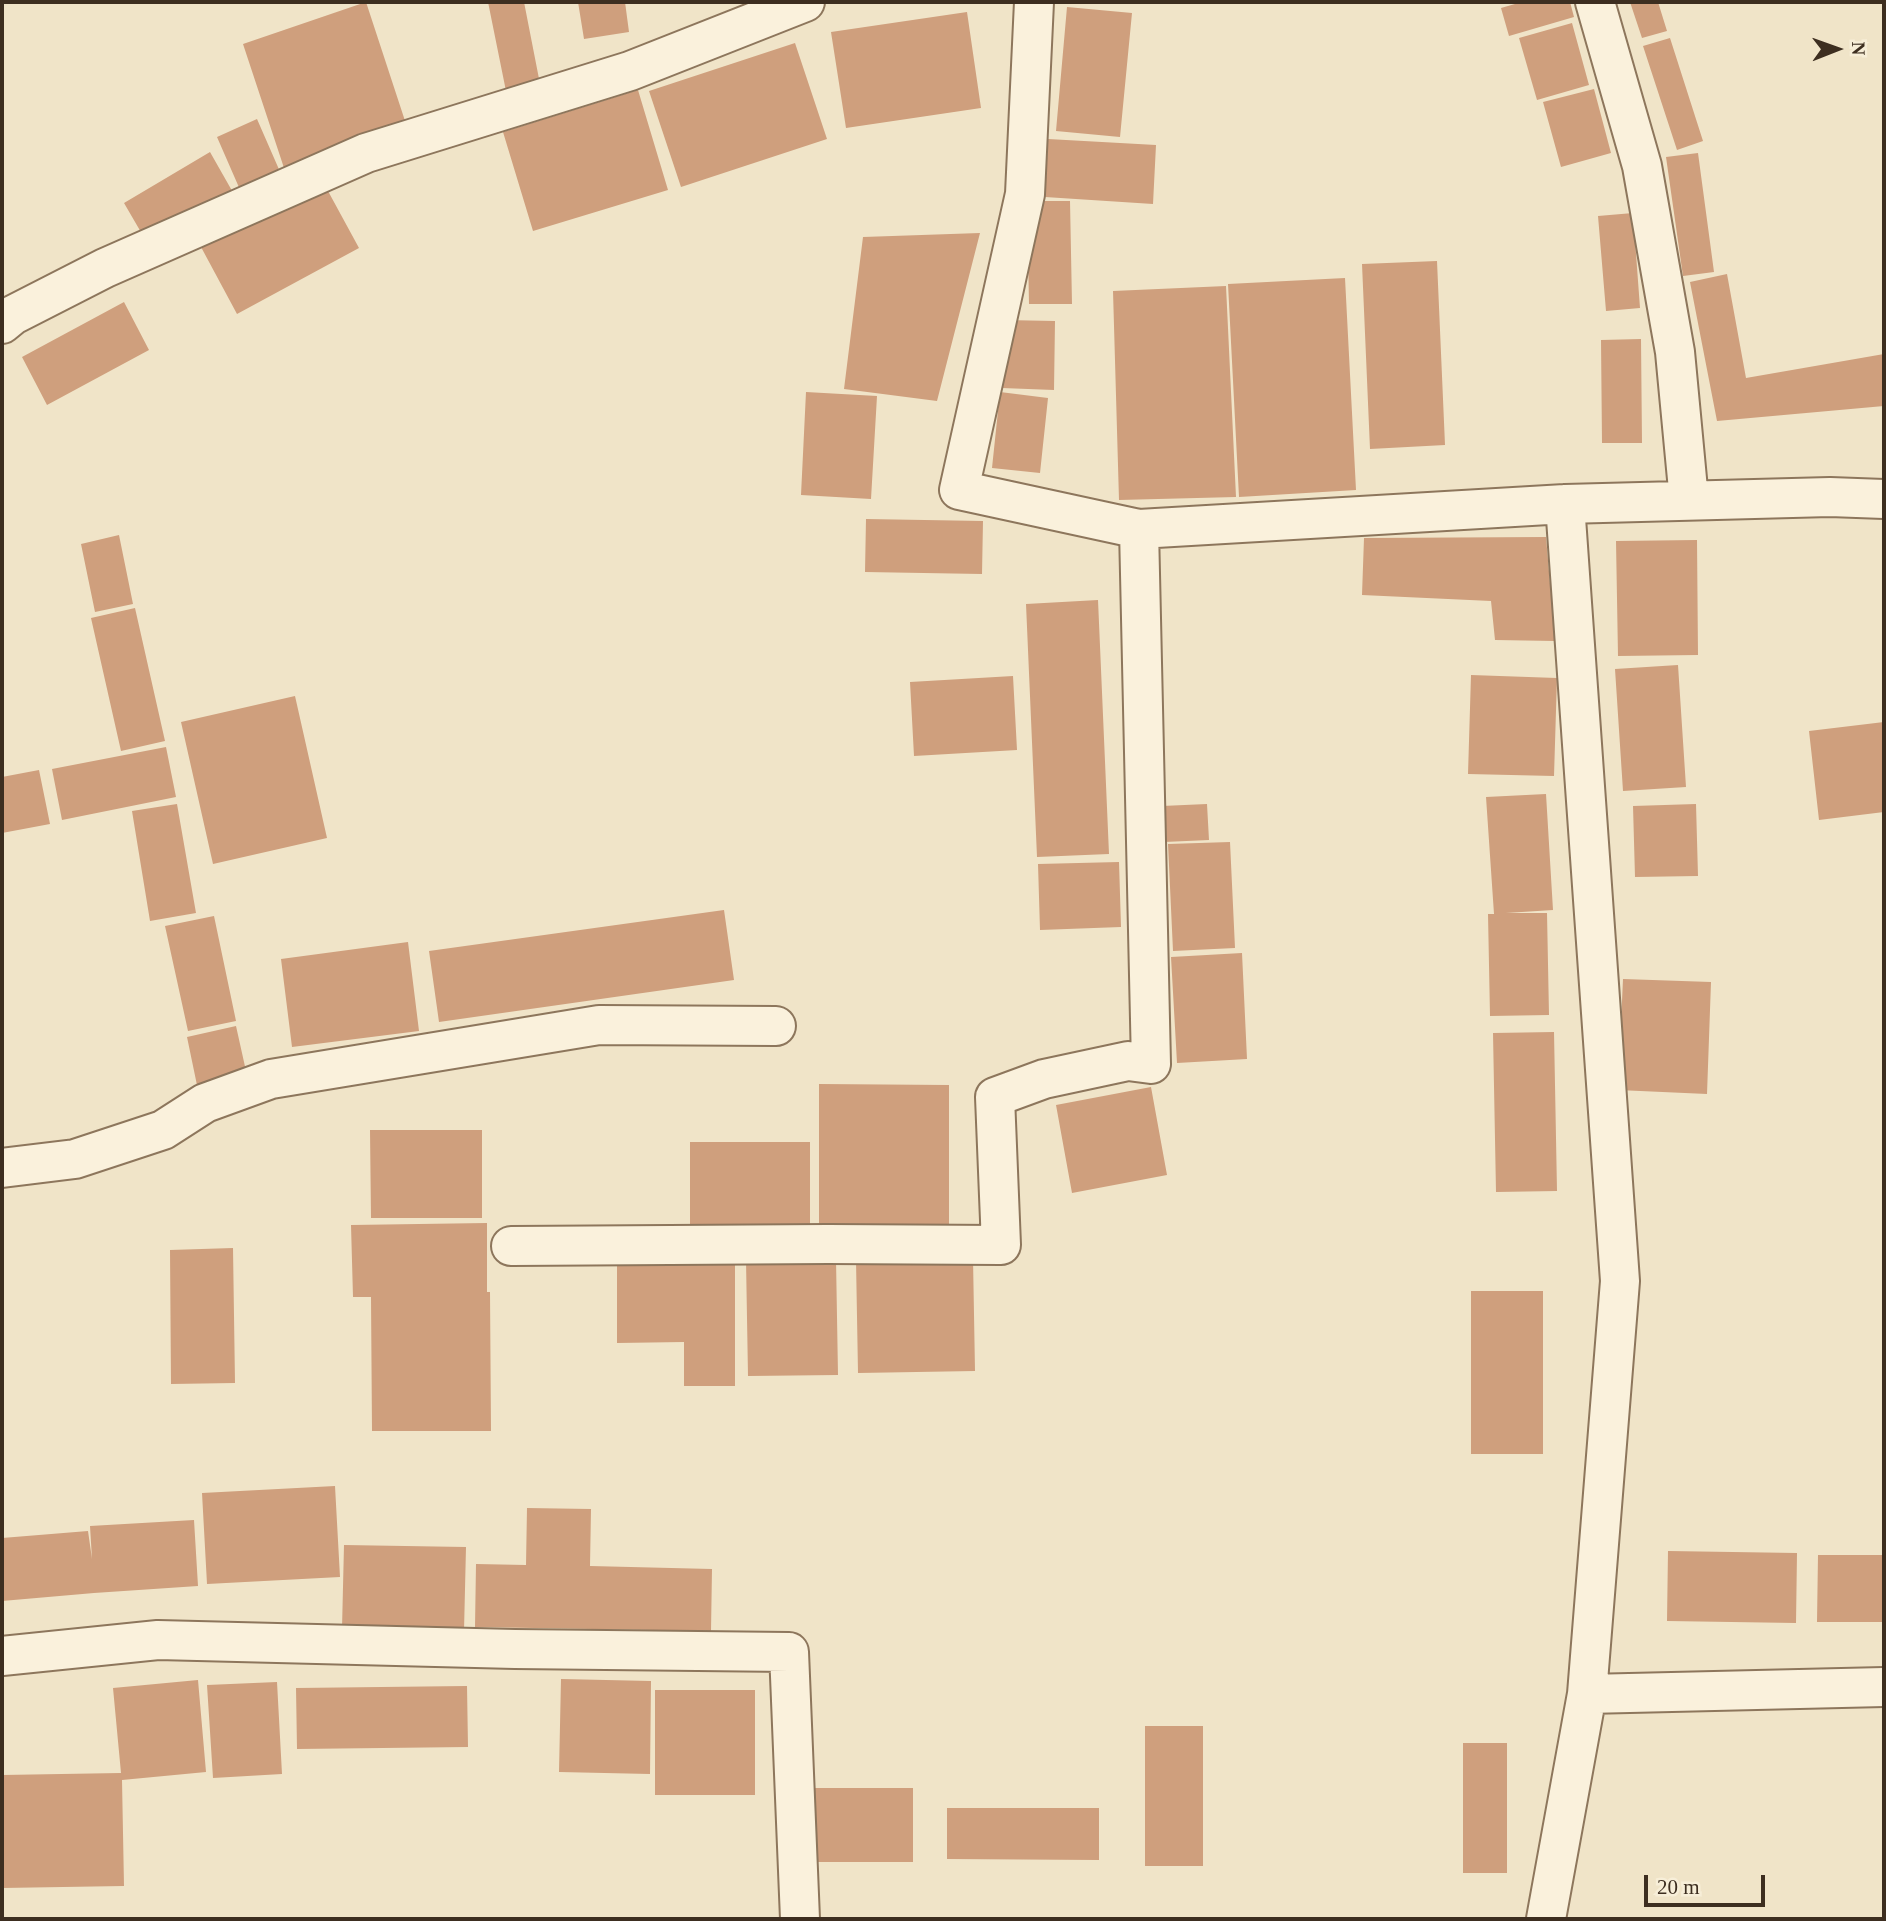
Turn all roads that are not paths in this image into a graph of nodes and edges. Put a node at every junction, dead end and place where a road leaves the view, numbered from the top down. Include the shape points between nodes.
1 (805, 2) edge
2 (1034, 2) edge
3 (1595, 2) edge
4 (5, 313) edge
5 (1884, 499) edge
6 (1689, 500) junction
7 (1564, 504) junction
8 (1139, 529) junction
9 (776, 1026) dead end
10 (2, 1168) edge
11 (511, 1246) dead end
12 (2, 1656) edge
13 (1884, 1686) edge
14 (1587, 1694) junction
15 (800, 1919) edge
16 (1546, 1919) edge

1 - 4 street via 630,71 366,153
2 - 8 street via 1025,194 959,490
3 - 6 street via 1642,166 1675,352
5 - 6 street
6 - 7 street
7 - 8 street
7 - 14 street via 1620,1281
8 - 11 street via 1151,1063 1128,1061 1044,1079 995,1097 1001,1245
9 - 10 street via 599,1025 271,1079 205,1103 163,1130 75,1159
12 - 15 street via 158,1640 789,1652
13 - 14 street
14 - 16 street

